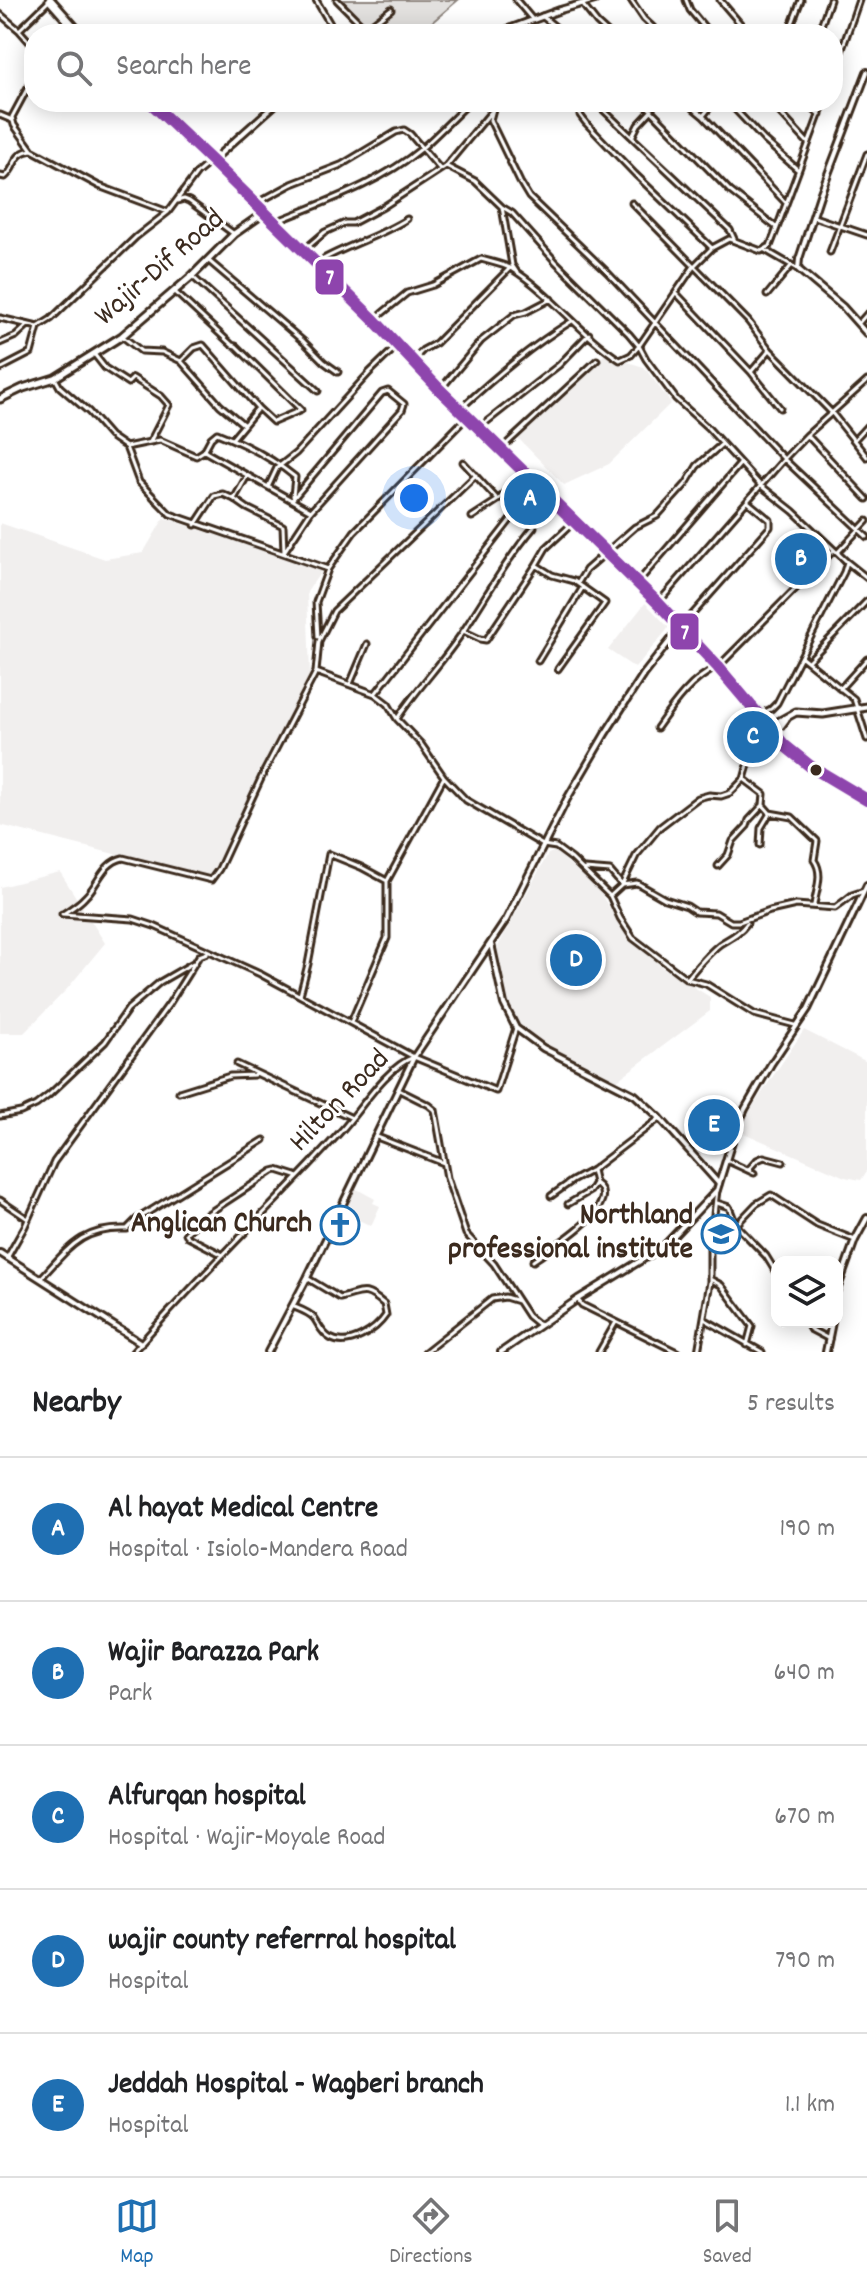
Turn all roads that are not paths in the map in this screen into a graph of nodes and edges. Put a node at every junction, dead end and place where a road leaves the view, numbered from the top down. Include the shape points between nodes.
1 (50, 0) edge
2 (316, 0) edge
3 (337, 0) edge
4 (516, 0) edge
5 (595, 0) edge
6 (631, 0) edge
7 (686, 0) edge
8 (720, 0) edge
9 (801, 0) edge
10 (830, 0) edge
11 (859, 0) edge
12 (582, 4) junction
13 (391, 9) dead end
14 (0, 14) edge
15 (542, 16) junction
16 (532, 19) junction
17 (25, 24) edge
18 (70, 24) edge
19 (330, 24) edge
20 (361, 24) edge
21 (372, 24) edge
22 (523, 24) edge
23 (552, 24) edge
24 (598, 24) edge
25 (649, 24) edge
26 (702, 24) edge
27 (740, 24) edge
28 (792, 24) edge
29 (822, 24) edge
30 (24, 25) edge
31 (19, 30) junction
32 (24, 36) edge
33 (843, 46) edge
34 (867, 72) edge
35 (24, 96) edge
36 (161, 112) edge
37 (266, 112) edge
38 (461, 112) edge
39 (491, 112) edge
40 (492, 112) edge
41 (581, 112) edge
42 (606, 112) edge
43 (650, 112) edge
44 (654, 112) edge
45 (698, 112) edge
46 (706, 112) edge
47 (737, 112) edge
48 (779, 112) edge
49 (817, 112) edge
50 (821, 112) edge
51 (0, 115) edge
52 (820, 115) junction
53 (703, 116) junction
54 (12, 120) junction
55 (633, 136) junction
56 (810, 145) junction
57 (421, 148) junction
58 (32, 150) junction
59 (867, 154) edge
60 (212, 161) junction
61 (446, 166) junction
62 (440, 169) junction
63 (798, 170) junction
64 (0, 176) edge
65 (176, 202) junction
66 (632, 203) dead end
67 (786, 203) junction
68 (255, 204) junction
69 (502, 207) junction
70 (168, 212) junction
71 (264, 213) junction
72 (814, 217) junction
73 (407, 219) dead end
74 (274, 222) junction
75 (840, 227) junction
76 (777, 228) junction
77 (234, 234) junction
78 (867, 235) edge
79 (735, 241) junction
80 (712, 248) junction
81 (765, 250) junction
82 (303, 251) junction
83 (830, 252) dead end
84 (209, 261) junction
85 (315, 264) junction
86 (694, 266) junction
87 (791, 266) junction
88 (510, 268) junction
89 (798, 269) junction
90 (519, 275) junction
91 (192, 276) junction
92 (174, 291) junction
93 (676, 293) junction
94 (767, 295) dead end
95 (551, 299) junction
96 (867, 314) edge
97 (0, 318) edge
98 (374, 320) junction
99 (572, 321) junction
100 (656, 323) junction
101 (858, 324) junction
102 (28, 325) junction
103 (38, 327) junction
104 (589, 334) junction
105 (867, 334) edge
106 (122, 336) junction
107 (0, 343) edge
108 (398, 345) junction
109 (639, 346) junction
110 (770, 350) junction
111 (94, 354) junction
112 (597, 360) dead end
113 (181, 361) junction
114 (412, 362) junction
115 (0, 369) edge
116 (338, 372) dead end
117 (751, 372) junction
118 (55, 378) junction
119 (867, 381) edge
120 (440, 390) junction
121 (318, 391) dead end
122 (0, 399) edge
123 (258, 408) junction
124 (780, 408) dead end
125 (460, 409) junction
126 (832, 413) junction
127 (468, 416) junction
128 (244, 425) junction
129 (867, 426) edge
130 (480, 427) junction
131 (807, 435) junction
132 (233, 438) junction
133 (854, 440) junction
134 (149, 442) junction
135 (723, 443) junction
136 (126, 447) junction
137 (501, 449) junction
138 (204, 451) junction
139 (867, 457) edge
140 (784, 459) junction
141 (463, 462) dead end
142 (740, 464) junction
143 (281, 467) junction
144 (525, 474) junction
145 (476, 475) junction
146 (247, 476) junction
147 (760, 485) junction
148 (268, 487) junction
149 (234, 499) junction
150 (867, 499) edge
151 (292, 500) junction
152 (498, 500) junction
153 (748, 502) junction
154 (311, 511) junction
155 (515, 514) dead end
156 (472, 517) dead end
157 (575, 521) junction
158 (867, 521) edge
159 (195, 525) junction
160 (534, 527) dead end
161 (859, 529) junction
162 (867, 537) edge
163 (836, 550) junction
164 (284, 552) junction
165 (607, 552) junction
166 (847, 562) junction
167 (536, 565) junction
168 (328, 569) junction
169 (867, 578) edge
170 (578, 583) junction
171 (637, 584) junction
172 (583, 587) junction
173 (867, 601) edge
174 (658, 603) junction
175 (680, 628) junction
176 (463, 631) junction
177 (319, 641) junction
178 (367, 644) dead end
179 (802, 657) junction
180 (867, 659) edge
181 (538, 661) dead end
182 (808, 661) junction
183 (718, 667) junction
184 (558, 669) dead end
185 (316, 672) junction
186 (350, 684) junction
187 (840, 689) junction
188 (375, 694) junction
189 (867, 707) edge
190 (857, 708) junction
191 (758, 714) junction
192 (786, 718) junction
193 (397, 719) junction
194 (769, 727) junction
195 (657, 728) dead end
196 (774, 735) junction
197 (867, 739) edge
198 (444, 777) junction
199 (744, 779) junction
200 (867, 801) edge
201 (763, 805) junction
202 (770, 813) junction
203 (543, 845) junction
204 (760, 845) dead end
205 (718, 866) dead end
206 (582, 868) junction
207 (387, 881) junction
208 (622, 885) junction
209 (867, 885) edge
210 (864, 891) junction
211 (610, 896) junction
212 (814, 905) junction
213 (749, 920) junction
214 (491, 944) junction
215 (208, 952) junction
216 (199, 956) junction
217 (687, 979) junction
218 (300, 995) junction
219 (351, 1022) junction
220 (797, 1026) junction
221 (516, 1028) junction
222 (414, 1057) junction
223 (237, 1064) dead end
224 (262, 1077) junction
225 (399, 1090) junction
226 (179, 1092) dead end
227 (0, 1116) edge
228 (352, 1118) junction
229 (660, 1118) junction
230 (377, 1136) junction
231 (264, 1140) dead end
232 (726, 1160) junction
233 (783, 1162) dead end
234 (444, 1163) junction
235 (592, 1170) junction
236 (748, 1170) junction
237 (754, 1173) dead end
238 (298, 1176) junction
239 (595, 1183) junction
240 (718, 1187) junction
241 (551, 1196) dead end
242 (0, 1200) edge
243 (716, 1203) junction
244 (568, 1204) dead end
245 (867, 1218) edge
246 (28, 1219) junction
247 (736, 1225) junction
248 (855, 1240) junction
249 (0, 1253) edge
250 (223, 1255) junction
251 (7, 1258) junction
252 (533, 1261) dead end
253 (771, 1264) edge
254 (843, 1273) edge
255 (41, 1278) junction
256 (307, 1278) junction
257 (710, 1279) junction
258 (578, 1299) junction
259 (518, 1301) junction
260 (292, 1306) junction
261 (528, 1316) junction
262 (704, 1319) junction
263 (616, 1322) junction
264 (539, 1325) junction
265 (809, 1328) edge
266 (831, 1328) edge
267 (528, 1332) junction
268 (829, 1339) junction
269 (141, 1343) junction
270 (747, 1345) junction
271 (133, 1352) edge
272 (268, 1352) edge
273 (425, 1352) edge
274 (501, 1352) edge
275 (599, 1352) edge
276 (677, 1352) edge
277 (698, 1352) edge
278 (762, 1352) edge
279 (826, 1352) edge

1 - 17 street
1 - 18 highway
2 - 19 street
3 - 20 street
4 - 16 street
5 - 12 street
6 - 25 street
7 - 26 street
8 - 27 street
9 - 28 street
10 - 29 street
11 - 33 street
12 - 15 street
12 - 24 street
13 - 21 street
14 - 31 street
15 - 16 street
15 - 23 street
16 - 22 street
30 - 31 street
31 - 32 street
34 - 72 street
35 - 54 street
36 - 60 highway
37 - 60 street
38 - 57 street
39 - 61 street
40 - 100 street via 490,120 529,197
41 - 80 street
42 - 55 street
43 - 55 street
44 - 76 street via 730,191
45 - 53 street
46 - 53 street
47 - 63 street
48 - 56 street
49 - 52 street
50 - 52 street
51 - 54 street
52 - 56 street
53 - 67 street
54 - 58 street
55 - 79 street via 730,230
56 - 63 street
57 - 62 street
57 - 68 street via 404,130 396,132 341,165
57 - 74 street via 371,181
58 - 64 street via 17,157 10,173
58 - 70 street via 99,186
59 - 75 street
60 - 65 street
60 - 68 highway
61 - 62 street
61 - 69 street via 475,181
62 - 82 street via 383,207 325,232
63 - 67 street
65 - 70 street
65 - 77 street via 189,201
66 - 86 street
67 - 76 street
68 - 71 highway
69 - 90 street via 512,265
69 - 109 street
70 - 103 street
71 - 74 highway
71 - 77 main road, Wajir-Dif Road
72 - 75 street
72 - 89 street
73 - 85 street
74 - 82 highway
75 - 78 street
75 - 83 street
76 - 81 street
77 - 84 main road, Wajir-Dif Road
79 - 80 street
79 - 81 street
80 - 86 street
81 - 87 street
82 - 85 highway
84 - 91 main road, Wajir-Dif Road
84 - 116 street
85 - 98 highway
86 - 93 street
86 - 110 street
87 - 89 street
87 - 94 street
88 - 90 street
88 - 98 street via 481,259 407,293
88 - 114 street
89 - 101 street
90 - 95 street
91 - 92 main road, Wajir-Dif Road
91 - 121 street
92 - 106 main road, Wajir-Dif Road
92 - 123 street via 301,410 273,422
93 - 100 street
93 - 117 street
95 - 99 street
95 - 120 street via 514,315 481,341
96 - 101 street
97 - 102 street
98 - 108 highway
99 - 104 street
99 - 125 street
100 - 109 street
100 - 140 street
101 - 105 street
102 - 103 street
102 - 107 street
103 - 115 street via 31,353
104 - 109 street via 620,360
104 - 130 street via 559,365
106 - 111 main road, Wajir-Dif Road
106 - 113 street via 141,351 162,352
108 - 114 highway
108 - 143 street
109 - 135 street via 676,399
110 - 117 street
110 - 126 street
111 - 118 main road, Wajir-Dif Road
111 - 134 street via 105,368 128,383 133,378 169,405
112 - 137 street
113 - 123 street via 203,345
113 - 128 street
114 - 120 highway
117 - 124 street
118 - 122 main road, Wajir-Dif Road
118 - 136 street
119 - 126 street
120 - 125 highway
123 - 128 street
125 - 127 highway
126 - 131 street
126 - 133 street
127 - 130 highway
127 - 168 street via 354,532
128 - 132 street
129 - 133 street
130 - 137 highway
131 - 140 street
131 - 150 street
132 - 138 street via 217,433
132 - 143 street
133 - 139 street
134 - 136 street
134 - 138 street via 160,440 196,456
135 - 142 street
135 - 165 street via 657,516 637,525
136 - 159 street via 147,492 170,514
137 - 144 highway
138 - 146 street
140 - 147 street
140 - 161 street
141 - 145 street
142 - 147 street
142 - 171 street
143 - 148 street
143 - 151 street via 296,480
144 - 152 street
144 - 157 highway
145 - 152 street
145 - 177 street via 334,611
146 - 148 street
146 - 149 street
147 - 153 street
147 - 163 street
148 - 151 street
149 - 159 street via 214,496
149 - 164 street via 283,526
151 - 154 street
151 - 154 street via 382,393 397,396 402,410
152 - 156 street
153 - 174 street
153 - 175 street via 770,520 770,527
154 - 164 street
155 - 188 street
157 - 165 highway
157 - 167 street
158 - 161 street
159 - 164 street
160 - 176 street
161 - 162 street
161 - 163 street
163 - 166 street
163 - 183 street
164 - 168 street
165 - 170 street
165 - 171 highway
166 - 169 street
166 - 179 street
167 - 170 street
167 - 176 street via 486,640
168 - 177 street via 316,602
170 - 172 street
171 - 174 highway
172 - 181 street
172 - 184 street via 605,603
173 - 182 street
174 - 175 highway
175 - 183 highway
175 - 203 street via 605,734
176 - 193 street
177 - 185 street
178 - 186 street
179 - 182 street
179 - 191 street via 777,703
180 - 187 street
182 - 187 street
183 - 191 highway
183 - 195 street via 680,696
185 - 186 street
185 - 215 street, Hilton Road via 211,880 123,858 106,868 85,898 62,914 133,919
186 - 188 street
187 - 190 street
188 - 193 street
189 - 190 main road
190 - 192 main road via 796,712
190 - 197 street
191 - 194 highway
192 - 194 main road
192 - 196 main road
193 - 198 street
194 - 196 highway
196 - 199 street via 748,765
196 - 200 highway via 810,766
198 - 203 street via 466,800
198 - 207 street
199 - 201 street via 764,794
199 - 208 street via 730,793 698,798 660,827 636,856
201 - 202 street
201 - 205 street
202 - 204 street via 761,828
202 - 212 street via 792,817 817,841 814,860 820,874
203 - 206 street via 556,847
203 - 214 street
206 - 208 street via 610,871
206 - 211 street
207 - 218 street via 329,854
207 - 219 street via 387,938
208 - 211 street
208 - 213 street via 637,883 696,912 716,913 731,922
209 - 210 street
210 - 212 street via 835,908
210 - 220 street
211 - 217 street via 633,938
212 - 213 street via 796,905
213 - 217 street
214 - 221 street via 504,1004
214 - 222 street
215 - 216 street
215 - 218 street, Hilton Road
216 - 227 street via 128,1009 105,1042 49,1095 21,1112
216 - 246 street via 54,1162
217 - 220 street via 706,984 754,1014
218 - 219 street, Hilton Road
219 - 222 street, Hilton Road
220 - 232 street via 745,1109
221 - 222 street via 496,1091
221 - 229 street via 543,1048 635,1095
222 - 225 street
222 - 228 street, Hilton Road via 381,1083
223 - 224 street
224 - 226 street via 230,1076
224 - 228 street
225 - 230 street
225 - 234 street via 435,1110
228 - 238 street, Hilton Road
229 - 235 street
229 - 240 street
230 - 234 street
230 - 256 street
231 - 255 street via 127,1229 111,1228 81,1238
232 - 236 street
232 - 240 street
233 - 236 street via 764,1157
234 - 259 street via 466,1234
235 - 239 street
235 - 241 street
236 - 237 street
238 - 250 street, Hilton Road
238 - 250 street via 273,1171 186,1233
239 - 244 street
239 - 252 street via 603,1193 600,1206
240 - 243 street
240 - 258 street via 663,1247
242 - 246 street
243 - 247 street via 729,1207
243 - 257 street
245 - 248 street
246 - 251 street
247 - 248 street via 771,1195 817,1225
247 - 253 street
248 - 254 street
249 - 251 street
250 - 269 street, Hilton Road
251 - 255 street
255 - 269 street
256 - 260 street
256 - 260 street via 340,1298 358,1291 374,1296 384,1304 386,1315 365,1334 337,1341 313,1316
257 - 262 street
257 - 270 street via 721,1285 752,1326
258 - 263 street
258 - 264 street
259 - 261 street
259 - 273 street via 492,1299
260 - 272 street
261 - 264 street
261 - 267 street
262 - 270 street
262 - 277 street
263 - 275 street
263 - 276 street
264 - 267 street
265 - 268 street
266 - 268 street
267 - 274 street
268 - 279 street
269 - 271 street, Hilton Road
270 - 278 street

